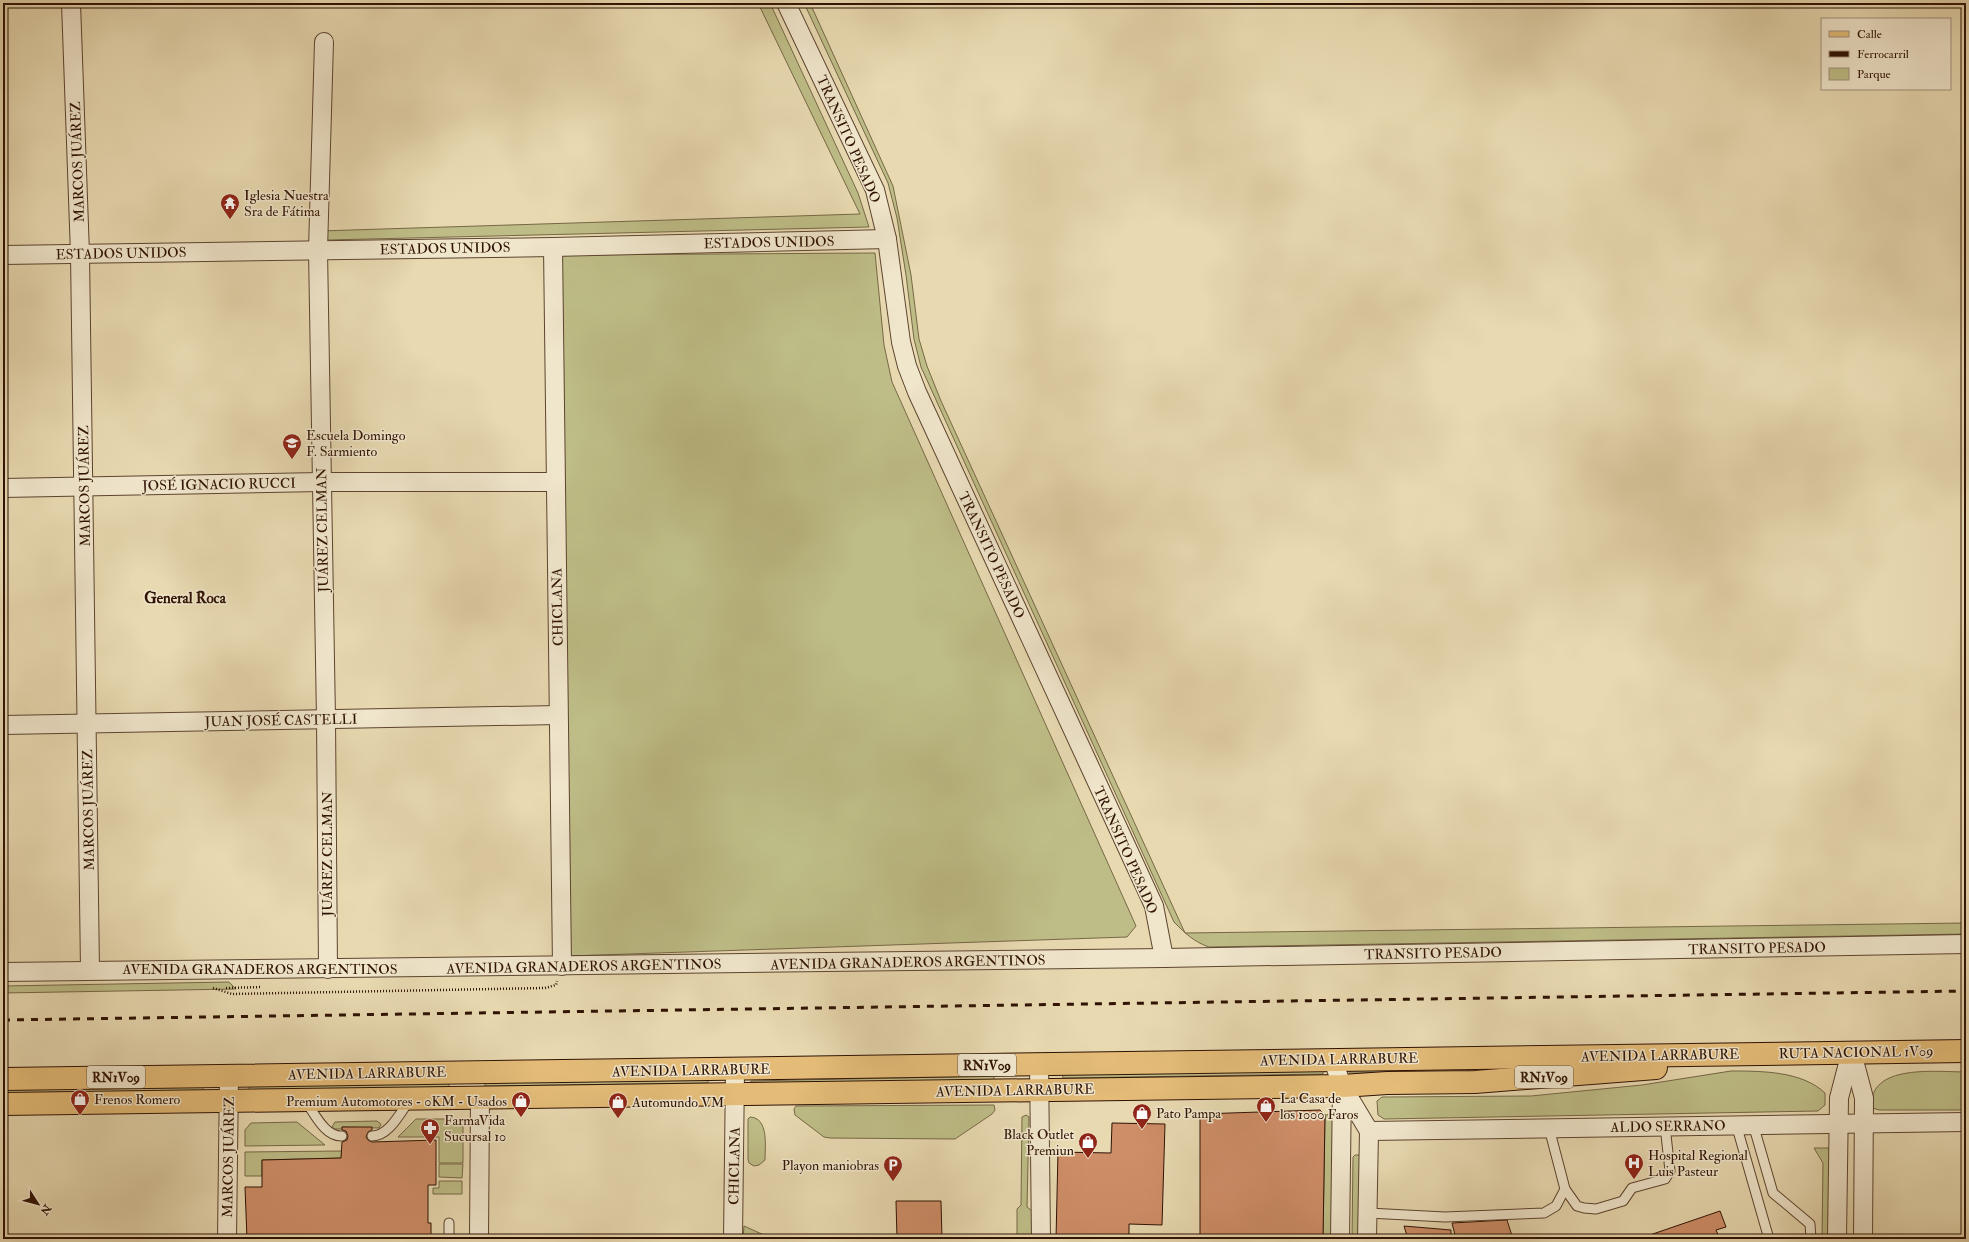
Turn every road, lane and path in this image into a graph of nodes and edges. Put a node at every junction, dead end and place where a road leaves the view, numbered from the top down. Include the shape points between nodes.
1 (71, 3) edge
2 (786, 3) edge
3 (324, 42) dead end
4 (887, 239) junction
5 (553, 247) junction
6 (318, 250) junction
7 (80, 254) junction
8 (3, 255) edge
9 (321, 482) junction
10 (555, 482) junction
11 (84, 487) junction
12 (3, 488) edge
13 (558, 715) junction
14 (326, 719) junction
15 (88, 724) junction
16 (3, 725) edge
17 (1966, 944) edge
18 (1164, 958) junction
19 (562, 966) junction
20 (328, 969) junction
21 (90, 970) junction
22 (3, 972) edge
23 (549, 981) dead end
24 (266, 987) dead end
25 (214, 988) dead end
26 (226, 988) dead end
27 (1966, 1051) edge
28 (1851, 1052) junction
29 (1746, 1054) junction
30 (1333, 1060) junction
31 (1039, 1064) junction
32 (735, 1070) junction
33 (229, 1075) junction
34 (3, 1079) edge
35 (1342, 1086) junction
36 (1040, 1090) junction
37 (734, 1094) junction
38 (480, 1097) junction
39 (412, 1098) junction
40 (304, 1099) junction
41 (228, 1100) junction
42 (3, 1104) edge
43 (1966, 1122) edge
44 (1838, 1123) junction
45 (1863, 1123) junction
46 (1745, 1124) junction
47 (1666, 1126) junction
48 (1549, 1128) junction
49 (1369, 1131) junction
50 (342, 1136) dead end
51 (372, 1136) dead end
52 (1565, 1189) junction
53 (1368, 1213) junction
54 (449, 1223) dead end
55 (227, 1239) edge
56 (449, 1239) edge
57 (479, 1239) edge
58 (733, 1239) edge
59 (1040, 1239) edge
60 (1340, 1239) edge
61 (1367, 1239) edge
62 (1768, 1239) edge
63 (1811, 1239) edge
64 (1838, 1239) edge
65 (1863, 1239) edge

1 - 7 street, MARCOS JUÁREZ
2 - 4 street, TRANSITO PESADO via 875,190
3 - 6 street, JUÁREZ CELMAN
4 - 5 street, ESTADOS UNIDOS
4 - 18 street, TRANSITO PESADO via 901,342 917,392 1154,906
5 - 6 street, ESTADOS UNIDOS
5 - 10 street, CHICLANA
6 - 7 street, ESTADOS UNIDOS
6 - 9 street, JUÁREZ CELMAN
7 - 8 street, ESTADOS UNIDOS
7 - 11 street, MARCOS JUÁREZ
9 - 10 street, JOSÉ IGNACIO RUCCI
9 - 11 street, JOSÉ IGNACIO RUCCI
9 - 14 street, JUÁREZ CELMAN
10 - 13 street, CHICLANA
11 - 12 street, JOSÉ IGNACIO RUCCI
11 - 15 street, MARCOS JUÁREZ
13 - 14 street, JUAN JOSÉ CASTELLI
13 - 19 street, CHICLANA
14 - 15 street, JUAN JOSÉ CASTELLI
14 - 20 street, JUÁREZ CELMAN
15 - 16 street, JUAN JOSÉ CASTELLI
15 - 21 street, MARCOS JUÁREZ
17 - 18 street, TRANSITO PESADO
18 - 19 street, AVENIDA GRANADEROS ARGENTINOS
19 - 20 street, AVENIDA GRANADEROS ARGENTINOS
20 - 21 street, AVENIDA GRANADEROS ARGENTINOS
21 - 22 street, AVENIDA GRANADEROS ARGENTINOS
23 - 25 path via 557,981 556,985 545,988 232,994
24 - 26 path
27 - 28 main road, RUTA NACIONAL 1V09 / RN1V09
28 - 29 main road, RUTA NACIONAL 1V09 / RN1V09
28 - 44 street via 1839,1098
28 - 45 street via 1864,1098
29 - 30 main road, AVENIDA LARRABURE / RN1V09
29 - 35 main road, AVENIDA LARRABURE / RN1V09 via 1631,1070 1475,1082
30 - 31 main road, AVENIDA LARRABURE / RN1V09
30 - 35 street
31 - 32 main road, AVENIDA LARRABURE / RN1V09
31 - 36 street
32 - 33 main road, AVENIDA LARRABURE / RN1V09
32 - 37 street, CHICLANA
33 - 34 main road, AVENIDA LARRABURE / RN1V09
33 - 41 street, MARCOS JUÁREZ
35 - 36 main road, AVENIDA LARRABURE / RN1V09
35 - 49 street
35 - 60 street
36 - 37 main road, AVENIDA LARRABURE / RN1V09
36 - 59 street
37 - 38 main road, AVENIDA LARRABURE / RN1V09
37 - 58 street, CHICLANA
38 - 39 main road, AVENIDA LARRABURE / RN1V09
38 - 57 street
39 - 40 main road, AVENIDA LARRABURE / RN1V09
39 - 51 lane via 387,1130
40 - 41 main road, AVENIDA LARRABURE / RN1V09
40 - 50 lane via 327,1131
41 - 42 main road, AVENIDA LARRABURE / RN1V09
41 - 55 street, MARCOS JUÁREZ
43 - 45 street, ALDO SERRANO
44 - 45 street, ALDO SERRANO
44 - 46 street, ALDO SERRANO
44 - 64 street
45 - 65 street
46 - 47 street, ALDO SERRANO
46 - 62 lane
46 - 63 lane via 1773,1193 1810,1224
47 - 48 street, ALDO SERRANO
47 - 52 lane via 1670,1171 1665,1179 1632,1188 1622,1201 1596,1209 1577,1206
48 - 49 street, ALDO SERRANO
48 - 52 lane
49 - 53 street
52 - 53 lane via 1556,1206 1544,1214 1446,1217
53 - 61 street
54 - 56 lane

